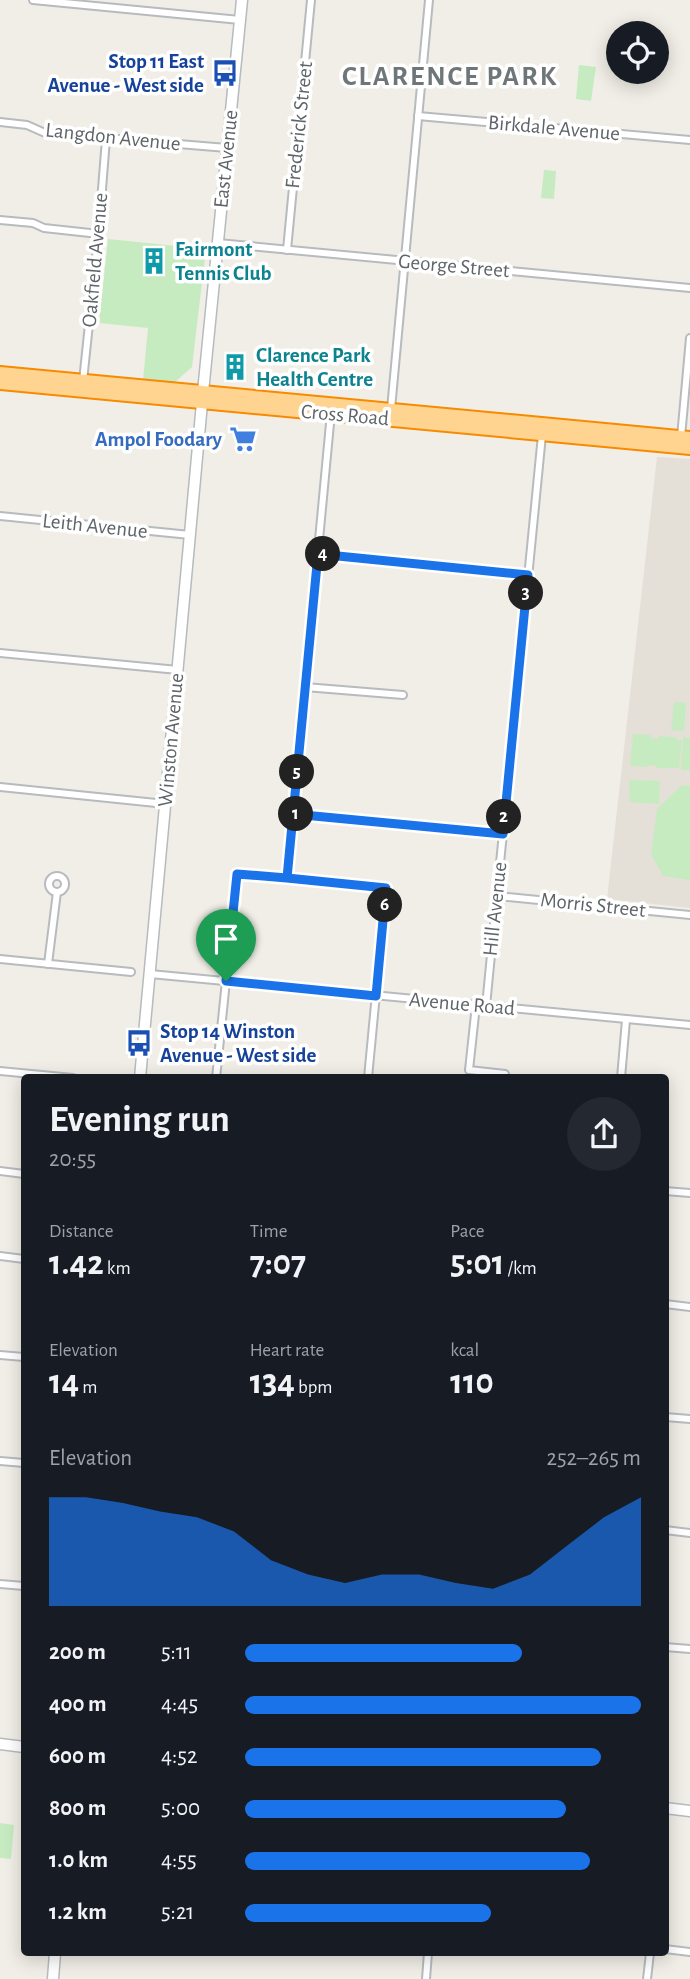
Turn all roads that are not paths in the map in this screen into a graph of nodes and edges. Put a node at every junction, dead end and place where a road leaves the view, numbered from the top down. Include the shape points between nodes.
1 (33, 0) edge
2 (242, 0) edge
3 (311, 0) edge
4 (429, 0) edge
5 (240, 20) junction
6 (418, 116) junction
7 (0, 122) edge
8 (106, 139) junction
9 (690, 140) edge
10 (227, 148) junction
11 (0, 220) edge
12 (99, 234) junction
13 (218, 243) junction
14 (286, 250) junction
15 (405, 261) junction
16 (690, 288) edge
17 (690, 338) edge
18 (0, 373) edge
19 (0, 383) edge
20 (83, 386) junction
21 (203, 397) junction
22 (332, 408) junction
23 (390, 414) junction
24 (542, 430) junction
25 (685, 443) edge
26 (0, 516) edge
27 (190, 536) junction
28 (318, 554) junction
29 (528, 575) junction
30 (0, 653) edge
31 (178, 670) junction
32 (305, 687) junction
33 (403, 695) dead end
34 (0, 788) edge
35 (166, 804) junction
36 (293, 814) junction
37 (503, 834) junction
38 (287, 878) junction
39 (57, 892) dead end
40 (497, 896) junction
41 (690, 915) edge
42 (0, 959) edge
43 (48, 964) junction
44 (131, 972) dead end
45 (150, 974) junction
46 (226, 981) junction
47 (376, 996) junction
48 (476, 1005) junction
49 (486, 1006) junction
50 (626, 1020) junction
51 (690, 1025) edge
52 (0, 1071) edge
53 (31, 1074) edge
54 (140, 1074) edge
55 (216, 1074) edge
56 (368, 1074) edge
57 (505, 1074) dead end
58 (621, 1074) edge
59 (0, 1171) edge
60 (21, 1174) edge
61 (669, 1191) edge
62 (690, 1193) edge
63 (0, 1256) edge
64 (21, 1259) edge
65 (669, 1304) edge
66 (690, 1307) edge
67 (0, 1355) edge
68 (21, 1357) edge
69 (669, 1417) edge
70 (690, 1419) edge
71 (0, 1461) edge
72 (21, 1464) edge
73 (669, 1531) edge
74 (690, 1533) edge
75 (0, 1584) edge
76 (21, 1586) edge
77 (669, 1647) edge
78 (690, 1649) edge
79 (0, 1744) edge
80 (21, 1746) edge
81 (669, 1808) edge
82 (690, 1811) edge
83 (669, 1950) edge
84 (690, 1952) edge
85 (55, 1956) edge
86 (428, 1956) edge
87 (650, 1956) edge
88 (53, 1979) edge
89 (426, 1979) edge
90 (648, 1979) edge

1 - 5 street
2 - 5 street, East Avenue
3 - 14 street, Frederick Street
4 - 6 street
5 - 10 street, East Avenue
6 - 9 street, Birkdale Avenue
6 - 15 street
7 - 8 street, Langdon Avenue via 45,133
8 - 10 street, Langdon Avenue
8 - 12 street, Oakfield Avenue
10 - 13 street, East Avenue
11 - 12 street
12 - 20 street, Oakfield Avenue
13 - 14 street, George Street
13 - 21 street, East Avenue
14 - 15 street, George Street
15 - 16 street, George Street
15 - 23 street
17 - 25 street
18 - 20 highway, Cross Road
19 - 20 highway, Cross Road
20 - 21 highway, Cross Road
21 - 22 highway, Cross Road
21 - 27 street, Winston Avenue
22 - 23 highway, Cross Road
22 - 28 street
23 - 24 highway, Cross Road
24 - 25 highway, Cross Road
24 - 29 street, Hill Avenue
26 - 27 street, Leith Avenue
27 - 31 street, Winston Avenue
28 - 29 street
28 - 32 street
29 - 37 street, Hill Avenue
30 - 31 street
31 - 35 street, Winston Avenue
32 - 33 street
32 - 36 street
34 - 35 street
35 - 45 street, Winston Avenue
36 - 37 street
36 - 38 street
37 - 40 street, Hill Avenue
38 - 46 street via 237,874
38 - 47 street via 386,888
39 - 43 street
40 - 41 street, Morris Street
40 - 49 street, Hill Avenue
42 - 43 street
43 - 44 street
45 - 46 street, Avenue Road
45 - 54 street, Winston Avenue
46 - 47 street, Avenue Road
46 - 55 street
47 - 48 street, Avenue Road
47 - 56 street
48 - 49 street, Avenue Road
48 - 57 street via 469,1070
49 - 50 street, Avenue Road
50 - 51 street, Avenue Road
50 - 58 street
52 - 53 street
59 - 60 street
61 - 62 street
63 - 64 street
65 - 66 street
67 - 68 street
69 - 70 street
71 - 72 street
73 - 74 street
75 - 76 street
77 - 78 street
79 - 80 street
81 - 82 street
83 - 84 street
85 - 88 street
86 - 89 street
87 - 90 street

